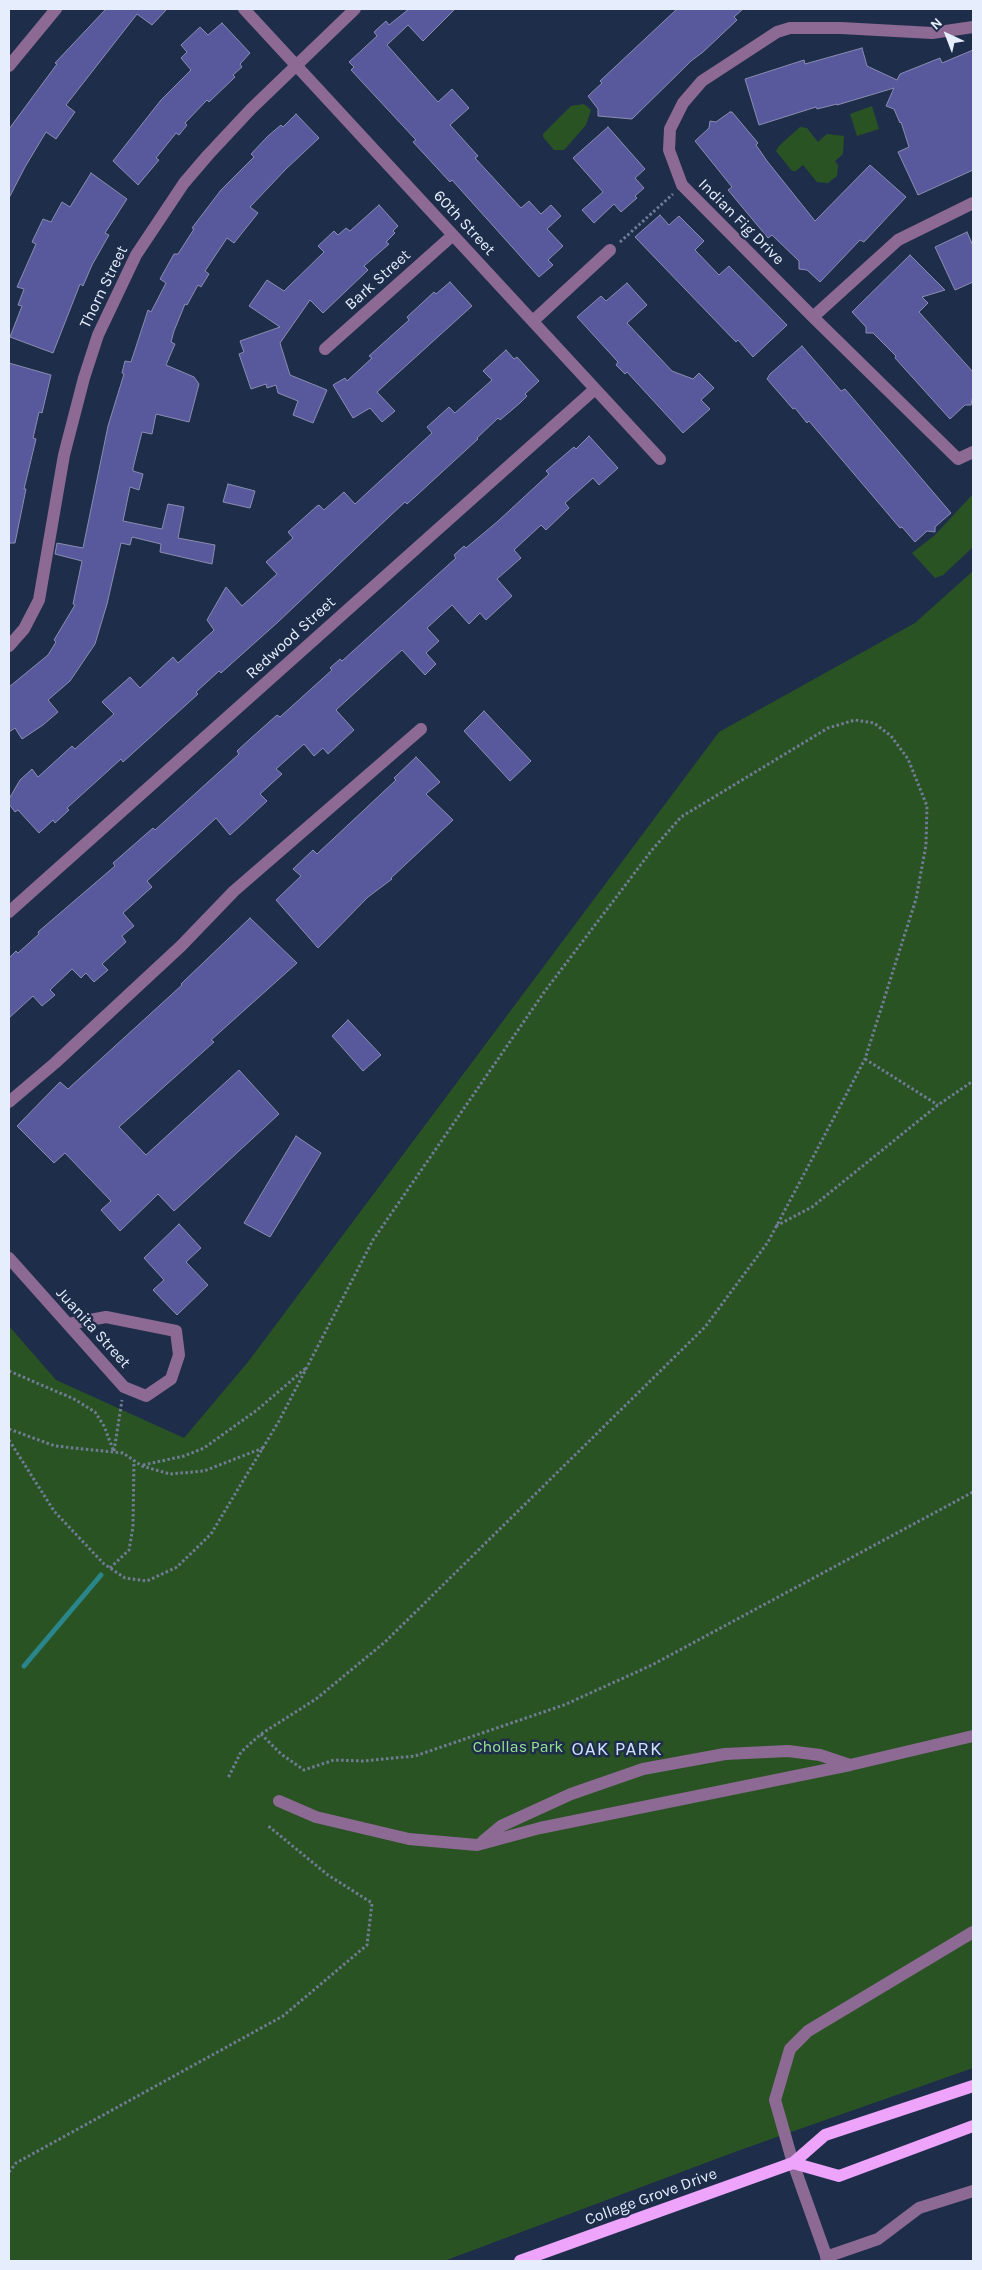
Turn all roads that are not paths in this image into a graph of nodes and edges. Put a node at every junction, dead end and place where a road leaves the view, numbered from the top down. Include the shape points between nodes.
1 (56, 9) edge
2 (244, 9) edge
3 (355, 9) edge
4 (973, 27) edge
5 (9, 66) edge
6 (297, 66) junction
7 (973, 203) edge
8 (453, 235) junction
9 (610, 250) road end
10 (813, 318) junction
11 (533, 321) junction
12 (325, 349) dead end
13 (595, 389) junction
14 (973, 452) edge
15 (660, 459) dead end
16 (9, 646) edge
17 (421, 729) dead end
18 (9, 912) edge
19 (9, 1102) edge
20 (9, 1258) edge
21 (68, 1324) junction
22 (973, 1736) edge
23 (850, 1765) junction
24 (279, 1801) dead end
25 (477, 1845) junction
26 (973, 1932) edge
27 (973, 2086) edge
28 (973, 2126) edge
29 (792, 2163) junction
30 (973, 2192) edge
31 (827, 2259) edge
32 (520, 2261) edge

1 - 5 street
2 - 6 street, 60th Street
3 - 6 street, Thorn Street
4 - 10 street, Indian Fig Drive via 932,33 790,28 777,32 702,80 683,103 670,129 669,150 682,185
6 - 8 street, 60th Street
6 - 16 street, Thorn Street via 235,126 184,183 128,271 98,335 74,415 38,600 24,629
7 - 10 street via 898,240
8 - 11 street, 60th Street
8 - 12 street, Bark Street
9 - 11 street
10 - 14 street, Indian Fig Drive via 958,459
11 - 13 street, 60th Street
13 - 15 street, 60th Street
13 - 18 street, Redwood Street
17 - 19 street via 234,891 181,946
20 - 21 street, Juanita Street
21 - 21 street, Juanita Street via 124,1387 146,1396 170,1379 179,1355 176,1331 106,1317
22 - 23 street
23 - 25 street via 540,1828
23 - 25 street via 820,1755 788,1751 725,1754 643,1769 571,1794 527,1814 501,1826
24 - 25 street via 316,1817 409,1839
26 - 29 street via 808,2030 790,2048 775,2100
27 - 29 main road, College Grove Drive via 825,2135
28 - 29 main road via 839,2176
29 - 31 street
29 - 32 main road, College Grove Drive
30 - 31 street via 919,2208 878,2238

